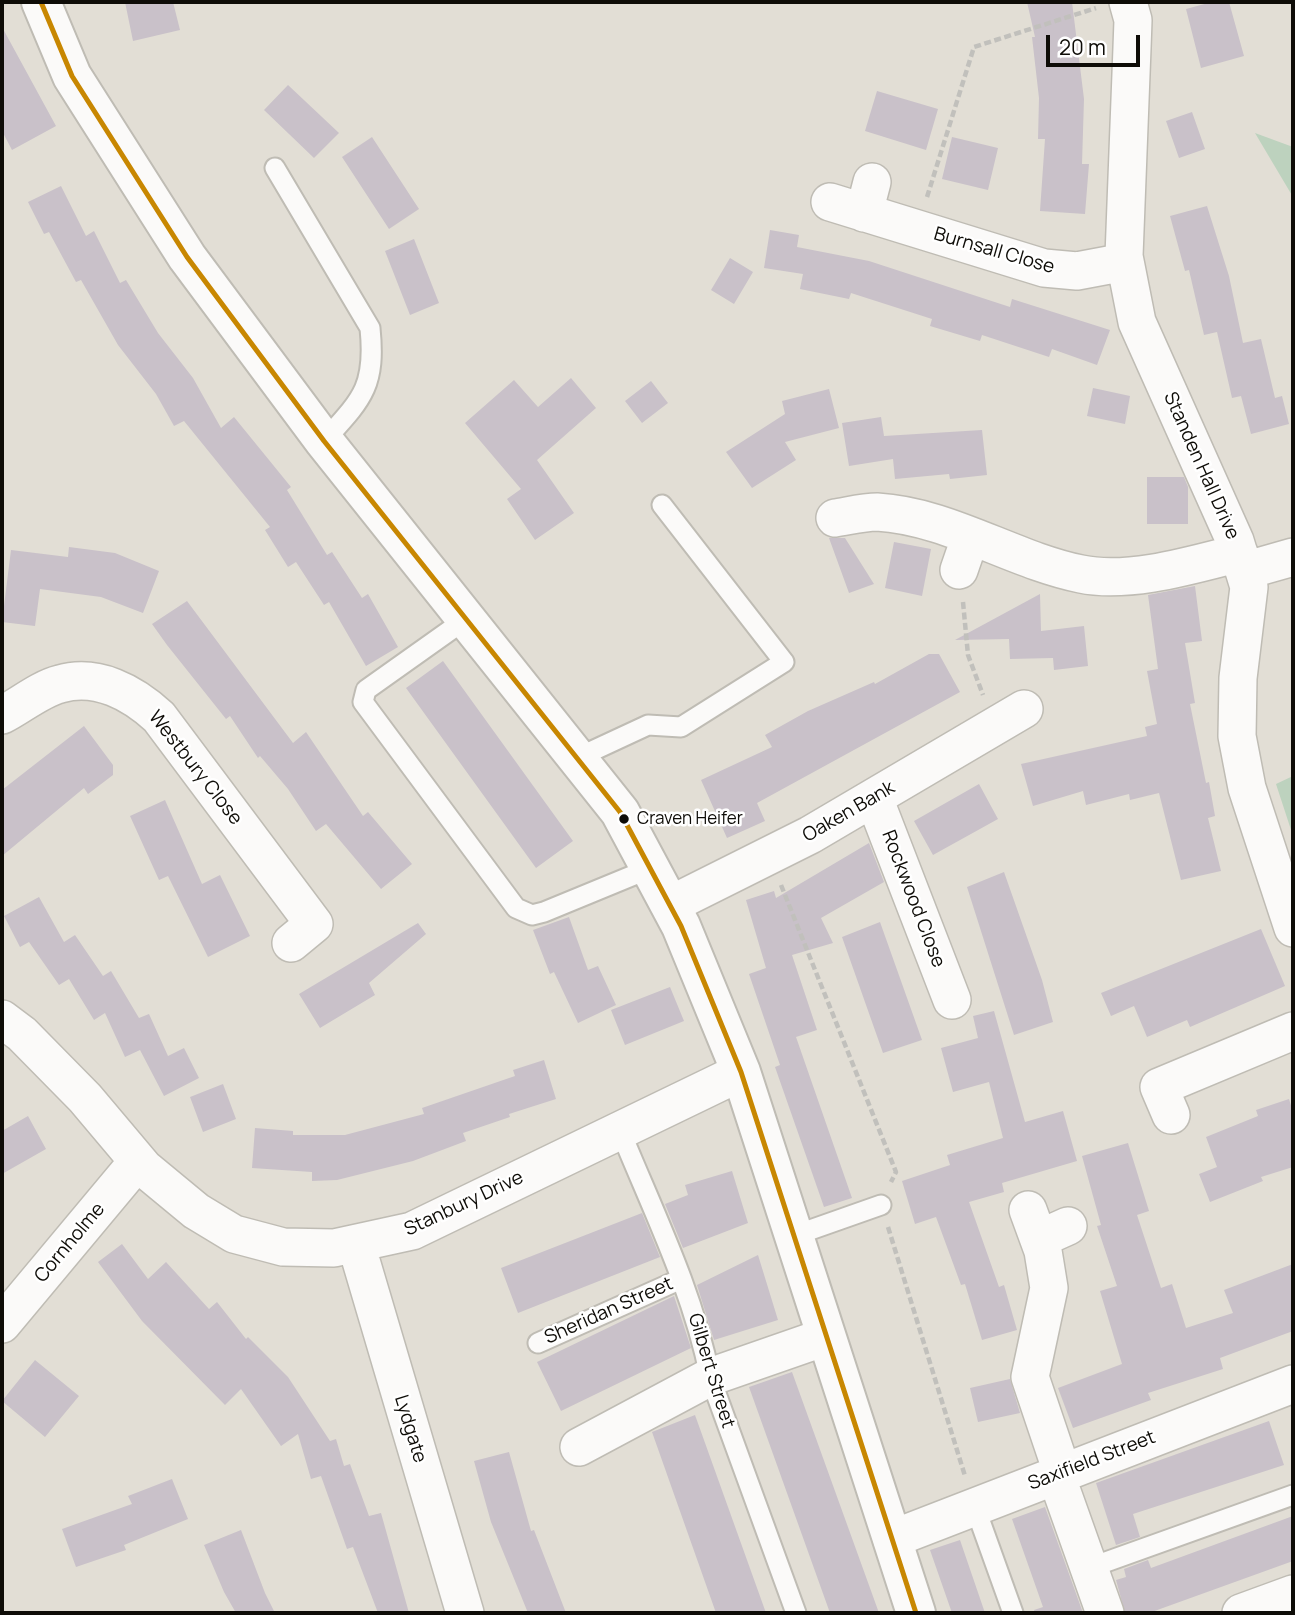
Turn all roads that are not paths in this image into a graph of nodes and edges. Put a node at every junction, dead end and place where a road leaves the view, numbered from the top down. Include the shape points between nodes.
1 (41, 2) edge
2 (1116, 4) edge
3 (275, 169) dead end
4 (830, 202) dead end
5 (1125, 262) junction
6 (324, 440) junction
7 (662, 505) dead end
8 (835, 518) dead end
9 (1293, 557) edge
10 (1241, 562) junction
11 (466, 619) junction
12 (2, 715) edge
13 (1012, 717) road end
14 (577, 758) junction
15 (874, 798) junction
16 (651, 868) junction
17 (670, 905) junction
18 (312, 926) dead end
19 (1293, 928) edge
20 (953, 1000) dead end
21 (2, 1019) edge
22 (1293, 1031) edge
23 (741, 1072) junction
24 (1159, 1089) dead end
25 (620, 1130) junction
26 (138, 1161) junction
27 (881, 1205) dead end
28 (1045, 1225) dead end
29 (793, 1236) junction
30 (356, 1244) junction
31 (681, 1279) junction
32 (2, 1324) edge
33 (825, 1337) junction
34 (538, 1343) dead end
35 (710, 1377) junction
36 (1293, 1384) edge
37 (579, 1447) dead end
38 (1059, 1474) junction
39 (1293, 1495) edge
40 (975, 1507) junction
41 (891, 1539) junction
42 (1089, 1568) junction
43 (1293, 1594) edge
44 (465, 1613) edge
45 (796, 1613) edge
46 (916, 1613) edge
47 (1013, 1613) edge
48 (1105, 1613) edge
49 (1241, 1613) edge

1 - 6 street via 72,76 187,257
2 - 5 street, Standen Hall Drive via 1133,34
3 - 6 lane via 370,328 373,358 368,385 355,407
4 - 5 street, Burnsall Close via 868,198 918,229 1044,268 1077,271
5 - 10 street, Standen Hall Drive via 1137,322
6 - 11 street
7 - 14 lane via 784,662 681,727 648,724
8 - 10 street via 876,512 924,520 965,554 1032,562 1084,575 1135,575
9 - 10 street
10 - 19 street, Standen Hall Drive via 1249,587 1238,678 1237,736 1247,788
11 - 14 street
11 - 16 lane via 366,690 363,702 403,757 524,913 544,912
12 - 18 street, Westbury Close via 59,684 86,681 110,684 142,701 159,717
13 - 15 street, Oaken Bank
14 - 16 street via 620,812
15 - 17 street, Oaken Bank via 754,866
15 - 20 street, Rockwood Close
16 - 17 street
17 - 23 street
21 - 26 street, Stanbury Drive via 85,1098
22 - 24 street
23 - 25 street, Stanbury Drive
23 - 29 street
25 - 30 street, Stanbury Drive via 411,1231
25 - 31 lane, Gilbert Street
26 - 30 street, Stanbury Drive via 196,1211 234,1234 283,1247
26 - 32 street, Cornholme
27 - 29 lane
28 - 38 street via 1049,1288 1030,1377
29 - 33 street
30 - 44 street, Lydgate
31 - 34 lane, Sheridan Street
31 - 35 lane, Gilbert Street
33 - 35 street
33 - 41 street
35 - 37 street
35 - 45 lane, Gilbert Street
36 - 38 street, Saxifield Street
38 - 40 street, Saxifield Street
38 - 42 street
39 - 42 lane
40 - 41 street, Saxifield Street
40 - 47 lane
41 - 46 street
42 - 48 street
43 - 49 street

